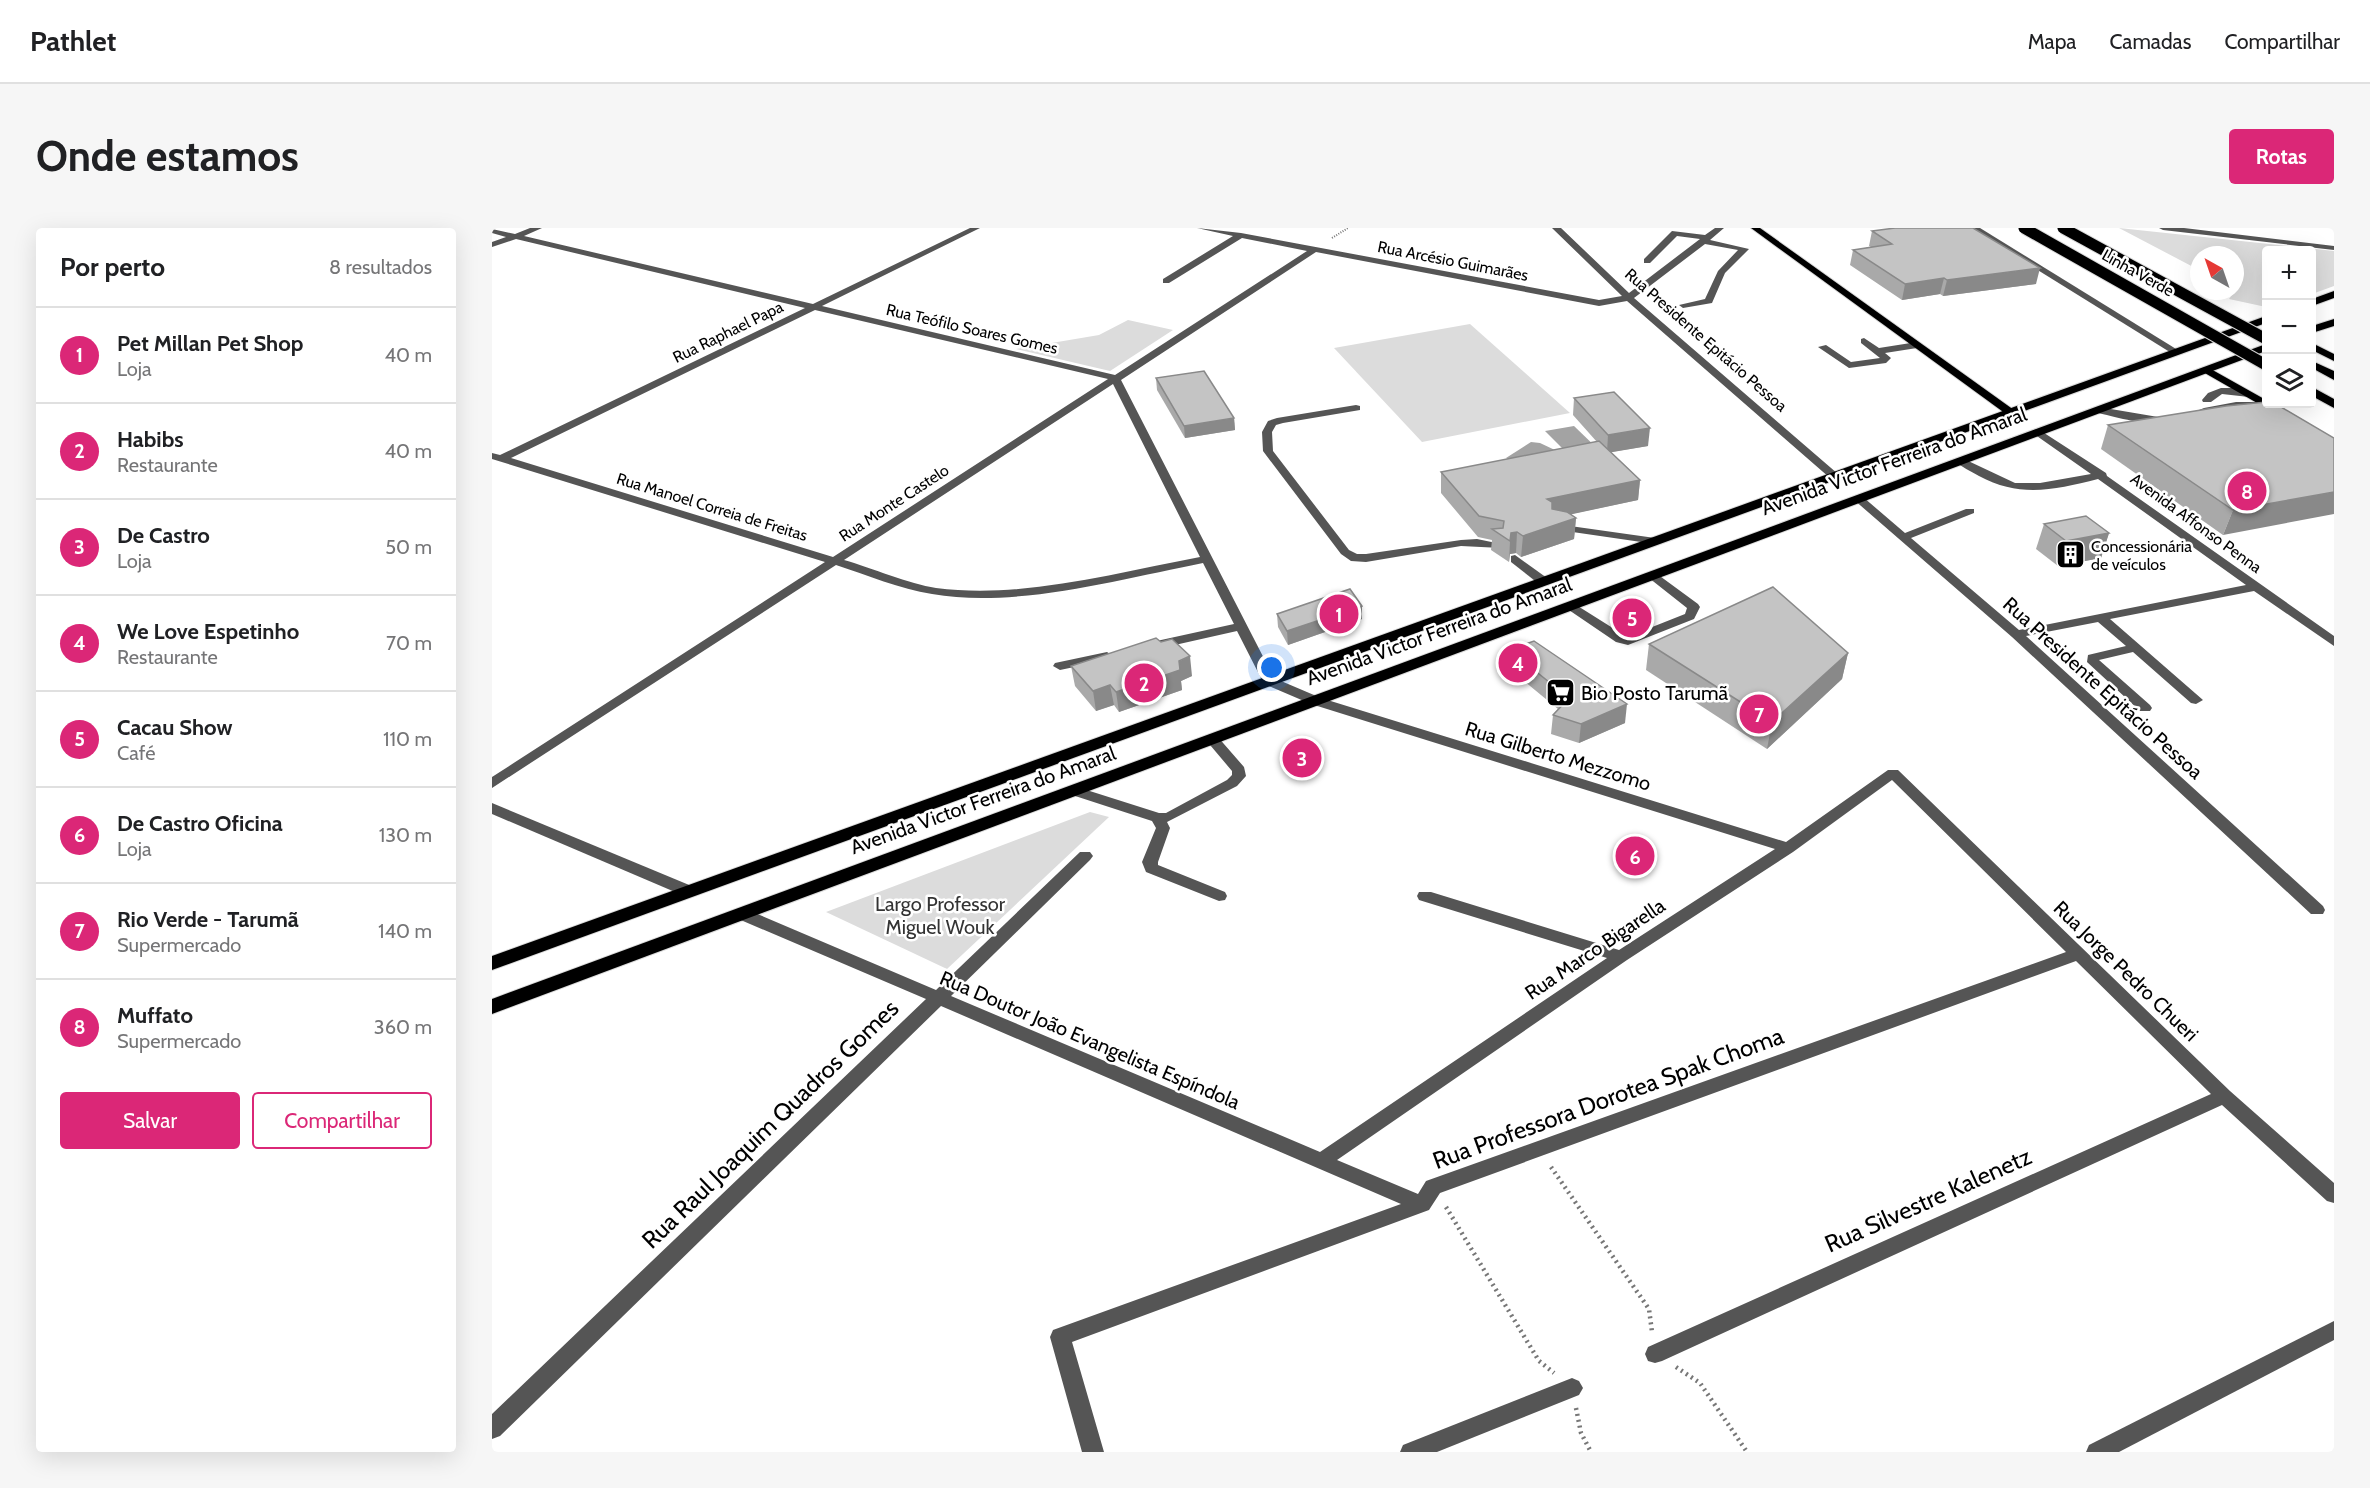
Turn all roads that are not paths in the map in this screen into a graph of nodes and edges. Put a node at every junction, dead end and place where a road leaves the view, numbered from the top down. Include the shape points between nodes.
1 (538, 228) edge
2 (976, 228) edge
3 (1202, 228) edge
4 (1556, 228) edge
5 (1720, 228) edge
6 (1755, 228) edge
7 (1974, 228) edge
8 (2024, 228) edge
9 (2063, 228) edge
10 (2163, 228) edge
11 (2230, 228) edge
12 (2247, 229) edge
13 (492, 231) edge
14 (516, 236) junction
15 (1241, 236) junction
16 (1705, 239) junction
17 (2334, 240) edge
18 (492, 245) edge
19 (2334, 248) edge
20 (1314, 250) junction
21 (1647, 261) dead end
22 (1166, 280) dead end
23 (2334, 294) edge
24 (1629, 298) junction
25 (2316, 301) edge
26 (1683, 305) dead end
27 (814, 307) junction
28 (2262, 320) edge
29 (2334, 322) edge
30 (2316, 329) edge
31 (2262, 337) edge
32 (1864, 341) dead end
33 (1917, 345) junction
34 (1824, 347) dead end
35 (2316, 348) edge
36 (2262, 349) edge
37 (1877, 351) junction
38 (2176, 352) junction
39 (2334, 358) edge
40 (2262, 363) edge
41 (2316, 366) edge
42 (2206, 370) junction
43 (2334, 376) edge
44 (1115, 378) junction
45 (2316, 393) edge
46 (2249, 394) junction
47 (2206, 400) junction
48 (2262, 401) edge
49 (2334, 404) edge
50 (2262, 406) edge
51 (2220, 407) junction
52 (1356, 408) dead end
53 (2103, 408) junction
54 (2274, 408) edge
55 (2010, 412) junction
56 (2238, 416) edge
57 (2189, 417) junction
58 (2291, 418) edge
59 (2204, 422) edge
60 (2038, 432) junction
61 (495, 459) edge
62 (1960, 461) junction
63 (2102, 475) junction
64 (1834, 476) junction
65 (1859, 499) junction
66 (1970, 511) dead end
67 (1556, 527) edge
68 (1904, 537) junction
69 (1655, 541) junction
70 (1497, 546) edge
71 (1207, 559) junction
72 (1515, 559) dead end
73 (834, 562) junction
74 (1653, 575) junction
75 (1543, 582) junction
76 (2257, 587) junction
77 (1569, 606) junction
78 (2100, 617) junction
79 (1241, 626) junction
80 (2016, 634) junction
81 (2334, 642) edge
82 (2135, 648) junction
83 (1139, 649) edge
84 (1117, 654) edge
85 (1060, 666) dead end
86 (1269, 681) junction
87 (2196, 700) dead end
88 (1316, 701) junction
89 (2145, 708) dead end
90 (1212, 740) junction
91 (1893, 773) joint
92 (492, 783) edge
93 (1074, 791) junction
94 (492, 808) edge
95 (1158, 818) junction
96 (1788, 848) junction
97 (1085, 856) dead end
98 (688, 891) junction
99 (1425, 896) dead end
100 (1220, 897) dead end
101 (2317, 910) dead end
102 (742, 914) junction
103 (2078, 954) junction
104 (1621, 956) junction
105 (492, 963) edge
106 (937, 998) junction
107 (492, 1007) edge
108 (2224, 1096) junction
109 (1321, 1161) junction
110 (2334, 1195) edge
111 (1422, 1204) junction
112 (2334, 1330) edge
113 (1655, 1354) road end
114 (1572, 1388) road end
115 (492, 1429) edge
116 (1093, 1452) edge
117 (1411, 1452) edge
118 (2097, 1452) edge

1 - 14 street
2 - 27 street, Rua Raphael Papa
3 - 15 street, Rua Arcésio Guimarães
4 - 24 street, Rua Presidente Epitácio Pessoa
5 - 16 street
6 - 33 main road
7 - 38 street
8 - 40 highway, Linha Verde, bridge
9 - 31 highway, Linha Verde, bridge
10 - 19 street
11 - 12 street
12 - 17 street
13 - 14 street, Rua Teófilo Soares Gomes
14 - 18 street
14 - 27 street, Rua Teófilo Soares Gomes
15 - 20 street, Rua Arcésio Guimarães
15 - 22 street
16 - 21 street via 1675,233
16 - 24 street
16 - 26 street via 1745,249 1712,286 1709,300
20 - 24 street, Rua Arcésio Guimarães via 1588,302 1611,303
20 - 44 street, Rua Monte Castelo
23 - 25 highway
24 - 64 street, Rua Presidente Epitácio Pessoa
27 - 44 street, Rua Teófilo Soares Gomes
27 - 61 street, Rua Raphael Papa
28 - 38 highway, Avenida Victor Ferreira do Amaral
29 - 30 highway
32 - 37 street
33 - 37 street
33 - 55 main road
34 - 37 street via 1849,365 1883,361 1886,358
35 - 39 main road
36 - 42 highway, Avenida Victor Ferreira do Amaral
38 - 55 highway, Avenida Victor Ferreira do Amaral
41 - 43 highway
42 - 46 main road
42 - 53 highway, Avenida Victor Ferreira do Amaral
44 - 71 street
44 - 73 street, Rua Monte Castelo
45 - 49 highway
46 - 47 street via 2222,390
46 - 48 main road
47 - 51 street
47 - 53 street via 2165,417
50 - 51 street via 2245,403
51 - 56 street
51 - 57 street
52 - 70 street via 1281,420 1272,423 1267,432 1268,452 1345,552 1355,558 1366,558 1461,543
53 - 57 street via 2155,421
53 - 60 highway, Avenida Victor Ferreira do Amaral
54 - 58 main road
55 - 64 highway, Avenida Victor Ferreira do Amaral
57 - 59 street
60 - 62 highway, Avenida Victor Ferreira do Amaral
60 - 63 street, Avenida Affonso Penna
61 - 73 street, Rua Manoel Correia de Freitas
62 - 63 street via 2007,485 2029,487
62 - 65 highway, Avenida Victor Ferreira do Amaral
63 - 76 street, Avenida Affonso Penna
64 - 69 highway, Avenida Victor Ferreira do Amaral
65 - 68 street, Rua Presidente Epitácio Pessoa
65 - 74 highway, Avenida Victor Ferreira do Amaral
66 - 68 street
67 - 69 street
68 - 80 street, Rua Presidente Epitácio Pessoa
69 - 75 highway, Avenida Victor Ferreira do Amaral
71 - 73 street, Rua Manoel Correia de Freitas via 990,594 933,591
71 - 79 street
72 - 75 street
73 - 92 street, Rua Monte Castelo
74 - 77 highway, Avenida Victor Ferreira do Amaral
74 - 77 street via 1694,607 1690,616 1628,640 1620,639
75 - 86 highway, Avenida Victor Ferreira do Amaral
76 - 78 street
76 - 81 street, Avenida Affonso Penna
77 - 88 highway, Avenida Victor Ferreira do Amaral
78 - 80 street
78 - 82 street
79 - 83 street
79 - 86 street
80 - 101 street, Rua Presidente Epitácio Pessoa
82 - 87 street
82 - 89 street via 2093,658 2093,662
84 - 85 street
86 - 88 street, Rua Gilberto Mezzomo
86 - 98 highway, Avenida Victor Ferreira do Amaral
88 - 90 highway, Avenida Victor Ferreira do Amaral
88 - 96 street, Rua Gilberto Mezzomo
90 - 93 highway, Avenida Victor Ferreira do Amaral
90 - 95 street via 1239,770 1239,776 1169,817
91 - 96 street, Rua Marco Bigarella
91 - 103 street, Rua Jorge Pedro Chueri
93 - 95 street
93 - 102 highway, Avenida Victor Ferreira do Amaral
94 - 98 street
95 - 100 street via 1163,828 1151,868
96 - 104 street, Rua Marco Bigarella
97 - 106 street, Rua Raul Joaquim Quadros Gomes
98 - 105 highway, Avenida Victor Ferreira do Amaral
99 - 104 street
102 - 106 street, Rua Doutor João Evangelista Espíndola
102 - 107 highway, Avenida Victor Ferreira do Amaral
103 - 108 street, Rua Jorge Pedro Chueri
103 - 111 street, Rua Professora Dorotea Spak Choma via 1433,1187
104 - 109 street, Rua Marco Bigarella
106 - 109 street, Rua Doutor João Evangelista Espíndola
106 - 115 street, Rua Raul Joaquim Quadros Gomes
108 - 110 street, Rua Jorge Pedro Chueri
108 - 113 street, Rua Silvestre Kalenetz
109 - 111 street, Rua Doutor João Evangelista Espíndola
111 - 116 street via 1060,1337
112 - 118 street
114 - 117 street

